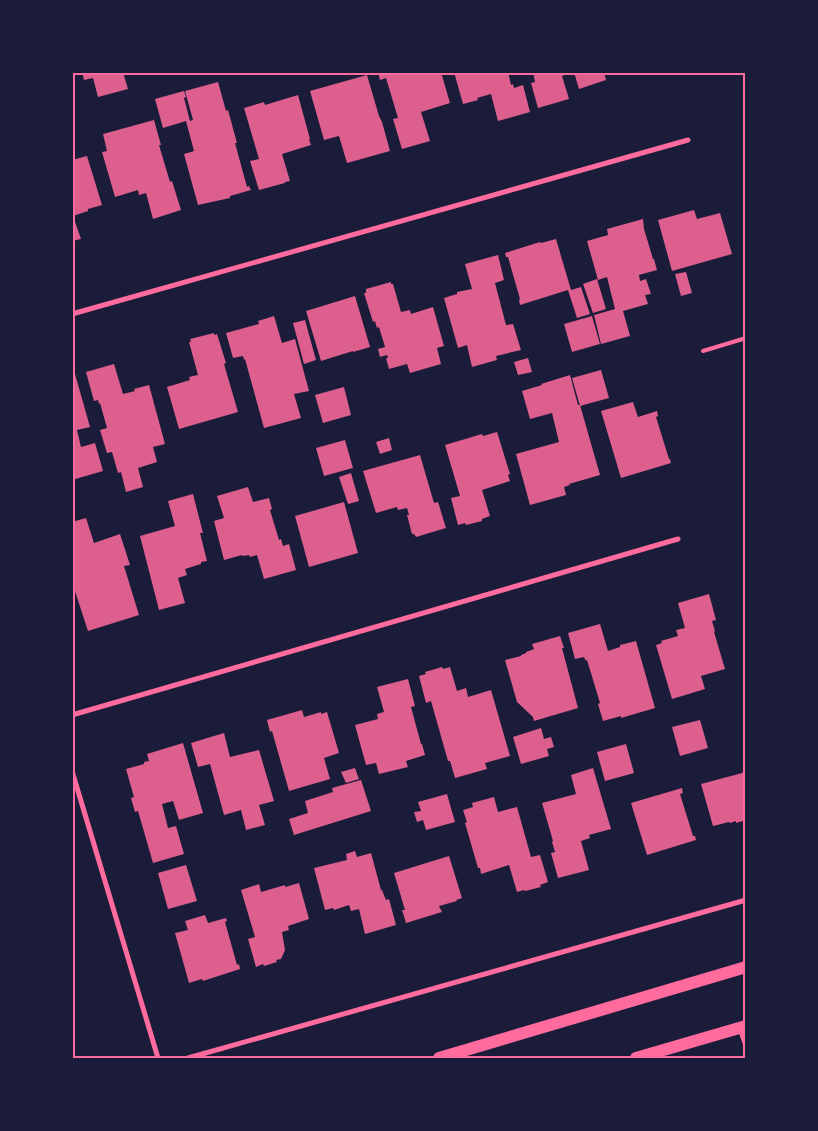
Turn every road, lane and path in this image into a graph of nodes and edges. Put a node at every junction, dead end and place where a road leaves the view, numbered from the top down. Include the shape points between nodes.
1 (688, 140) dead end
2 (72, 314) edge
3 (746, 338) edge
4 (703, 351) dead end
5 (678, 539) dead end
6 (72, 715) edge
7 (72, 771) edge
8 (746, 900) edge
9 (746, 967) edge
10 (743, 1027) edge
11 (746, 1047) edge
12 (158, 1058) edge
13 (188, 1058) edge
14 (439, 1058) edge
15 (636, 1058) edge

1 - 2 street
3 - 4 lane
5 - 6 street
7 - 12 street
8 - 13 street
9 - 14 main road
10 - 11 lane
10 - 15 main road

